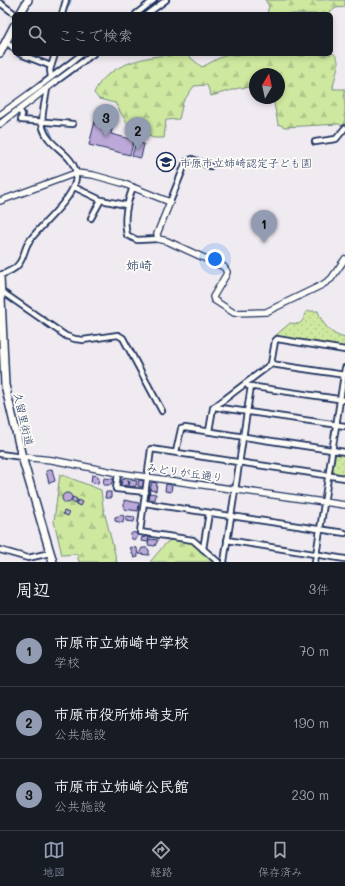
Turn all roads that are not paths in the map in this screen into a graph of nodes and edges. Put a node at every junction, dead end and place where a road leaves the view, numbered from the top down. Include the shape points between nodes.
1 (28, 0) edge
2 (66, 0) edge
3 (154, 0) edge
4 (166, 0) edge
5 (0, 3) edge
6 (12, 12) edge
7 (21, 12) edge
8 (63, 12) edge
9 (139, 12) edge
10 (150, 12) edge
11 (12, 30) edge
12 (6, 42) junction
13 (12, 47) edge
14 (0, 53) edge
15 (25, 56) edge
16 (54, 56) edge
17 (80, 56) edge
18 (90, 56) edge
19 (51, 66) junction
20 (53, 80) junction
21 (40, 86) joint
22 (47, 88) junction
23 (20, 110) junction
24 (0, 115) edge
25 (43, 122) junction
26 (0, 124) edge
27 (73, 124) dead end
28 (345, 128) edge
29 (315, 142) dead end
30 (210, 166) dead end
31 (76, 173) junction
32 (74, 187) junction
33 (133, 187) junction
34 (101, 200) junction
35 (0, 201) edge
36 (170, 202) junction
37 (126, 205) junction
38 (91, 218) dead end
39 (158, 239) junction
40 (345, 259) edge
41 (0, 276) edge
42 (0, 291) edge
43 (345, 350) edge
44 (271, 364) junction
45 (345, 368) edge
46 (345, 375) edge
47 (242, 385) junction
48 (251, 386) junction
49 (343, 400) edge
50 (214, 406) junction
51 (162, 411) dead end
52 (247, 412) junction
53 (336, 425) junction
54 (345, 426) edge
55 (209, 431) junction
56 (243, 436) junction
57 (332, 450) junction
58 (176, 452) junction
59 (345, 452) edge
60 (0, 454) edge
61 (22, 457) junction
62 (239, 462) junction
63 (118, 473) junction
64 (328, 475) junction
65 (148, 477) junction
66 (345, 478) edge
67 (235, 489) junction
68 (146, 492) junction
69 (324, 502) junction
70 (144, 503) junction
71 (345, 505) edge
72 (209, 513) junction
73 (231, 516) junction
74 (320, 529) junction
75 (345, 533) edge
76 (227, 540) junction
77 (203, 549) junction
78 (0, 550) edge
79 (50, 553) junction
80 (316, 554) junction
81 (345, 558) edge
82 (53, 562) edge
83 (218, 562) edge
84 (224, 562) edge
85 (315, 562) edge

1 - 7 main road
2 - 8 street
3 - 9 street
4 - 10 street
5 - 6 street
11 - 12 main road
12 - 13 street
12 - 14 main road
15 - 19 street
16 - 19 street
17 - 20 street
18 - 20 street
19 - 20 street
20 - 21 street
20 - 22 street
21 - 24 street
22 - 23 street
22 - 25 street
23 - 25 street via 21,120
23 - 26 street
25 - 27 street
25 - 31 street via 45,134 71,160
28 - 29 street via 336,139
30 - 36 street via 192,159 186,162
31 - 32 street
31 - 33 street via 93,175
31 - 35 street
32 - 34 street
32 - 41 street via 28,244 18,266
33 - 36 street
33 - 37 street
34 - 37 street
34 - 38 street
36 - 39 street via 157,234
37 - 39 street via 126,235 137,240
39 - 40 street via 224,267 226,275 213,297 234,313 266,312 322,286 331,279
41 - 42 main road, 久留里街道
42 - 51 street via 66,336 75,339 118,335 123,338
42 - 61 main road, 久留里街道 via 5,385
43 - 44 street via 277,339
44 - 46 street
44 - 47 street
45 - 46 street
46 - 49 street
47 - 48 street
47 - 50 street
48 - 49 street
48 - 52 street
49 - 53 street
50 - 52 street
50 - 55 street
52 - 53 street
52 - 56 street
53 - 54 street
53 - 57 street
55 - 56 street
55 - 58 street via 181,429
56 - 57 street
56 - 62 street
57 - 59 street
57 - 64 street
58 - 62 street
58 - 65 street via 151,449
60 - 61 street
61 - 63 street, みどりが丘通り
61 - 79 main road, 久留里街道
62 - 64 street
62 - 67 street
63 - 65 street, みどりが丘通り
63 - 68 street via 116,489
64 - 66 street
64 - 69 street
65 - 67 street, みどりが丘通り
65 - 68 street
67 - 69 street, みどりが丘通り
67 - 73 street
68 - 70 street
69 - 71 street, みどりが丘通り
69 - 74 street
70 - 72 street
70 - 77 street via 140,532 193,540
72 - 73 street
72 - 77 street
73 - 74 street
73 - 76 street
74 - 75 street
74 - 80 street
76 - 80 street
76 - 84 street
77 - 83 street
78 - 79 street via 28,558
79 - 82 main road, 久留里街道
80 - 81 street
80 - 85 street

